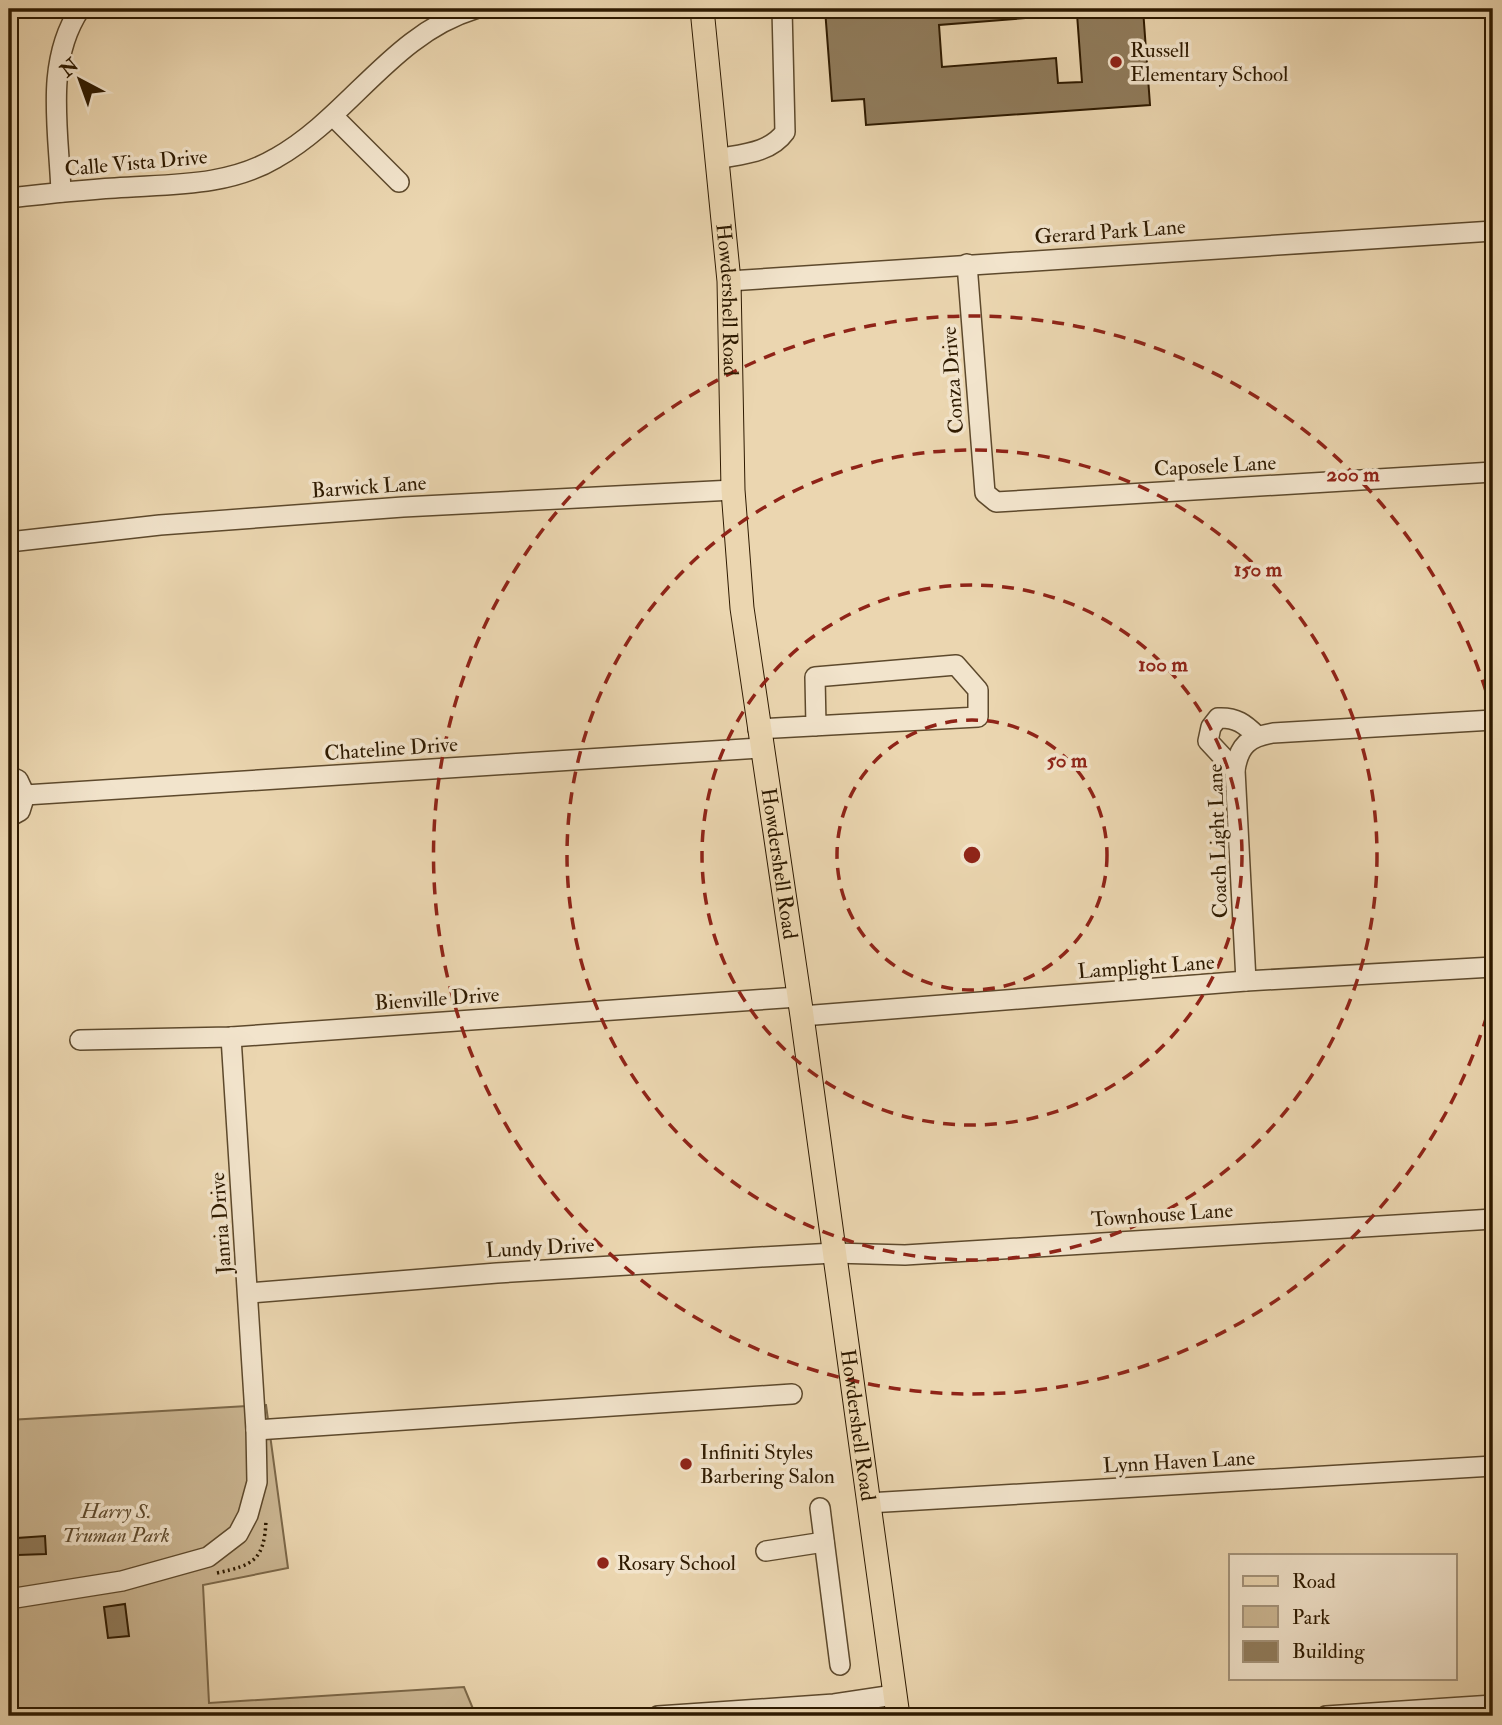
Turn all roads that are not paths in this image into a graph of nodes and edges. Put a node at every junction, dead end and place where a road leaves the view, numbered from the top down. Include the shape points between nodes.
1 (80, 9) edge
2 (475, 9) edge
3 (702, 9) edge
4 (782, 9) edge
5 (333, 116) junction
6 (717, 159) junction
7 (399, 182) dead end
8 (61, 192) junction
9 (9, 198) edge
10 (1493, 230) edge
11 (967, 264) junction
12 (729, 281) junction
13 (1493, 472) edge
14 (733, 490) junction
15 (985, 494) joint
16 (9, 542) edge
17 (1493, 720) edge
18 (816, 726) junction
19 (1257, 736) junction
20 (759, 738) junction
21 (1235, 770) junction
22 (9, 776) edge
23 (25, 795) junction
24 (9, 817) edge
25 (1493, 967) edge
26 (1247, 981) junction
27 (800, 1007) junction
28 (231, 1037) junction
29 (80, 1040) dead end
30 (1493, 1219) edge
31 (834, 1253) junction
32 (249, 1293) junction
33 (792, 1394) dead end
34 (256, 1430) junction
35 (1493, 1466) edge
36 (868, 1503) junction
37 (820, 1508) dead end
38 (824, 1542) junction
39 (766, 1551) dead end
40 (9, 1599) edge
41 (840, 1665) dead end
42 (896, 1705) edge
43 (1493, 1705) edge
44 (658, 1716) edge
45 (1326, 1716) edge

1 - 8 street via 58,62
2 - 5 street, Calle Vista Drive via 445,20 403,48
3 - 6 main road, Howdershell Road
4 - 6 street via 785,132 777,144 765,149
5 - 7 street
5 - 8 street, Calle Vista Drive via 275,159 232,176 208,182
6 - 12 main road, Howdershell Road
8 - 9 street, Calle Vista Drive
10 - 11 street, Gerard Park Lane
11 - 12 street, Gerard Park Lane
11 - 15 street, Conza Drive
12 - 14 main road, Howdershell Road
13 - 15 street, Caposele Lane via 996,502
14 - 16 street, Barwick Lane via 403,507
14 - 20 main road, Howdershell Road
17 - 19 street
18 - 18 street, Chateline Drive via 978,717 978,690 956,665 815,677
18 - 20 street, Chateline Drive
19 - 21 street, Coach Light Lane via 1237,754
19 - 21 street via 1230,718 1218,718 1211,727 1208,741
20 - 23 street, Chateline Drive
20 - 27 main road, Howdershell Road
21 - 26 street, Coach Light Lane
22 - 23 street via 18,780
23 - 24 street via 20,811
25 - 26 street, Lamplight Lane
26 - 27 street, Lamplight Lane
27 - 28 street, Bienville Drive
27 - 31 main road, Howdershell Road
28 - 29 street, Bienville Drive
28 - 32 street, Janria Drive
30 - 31 street, Townhouse Lane via 905,1255
31 - 32 street, Lundy Drive
31 - 36 main road, Howdershell Road
32 - 34 street, Janria Drive
33 - 34 street
34 - 40 street, Janria Drive via 257,1482 248,1516 237,1534 208,1557 122,1581
35 - 36 street, Lynn Haven Lane
36 - 42 main road, Howdershell Road
37 - 38 street
38 - 39 street
38 - 41 street
42 - 44 street via 834,1704
43 - 45 street

